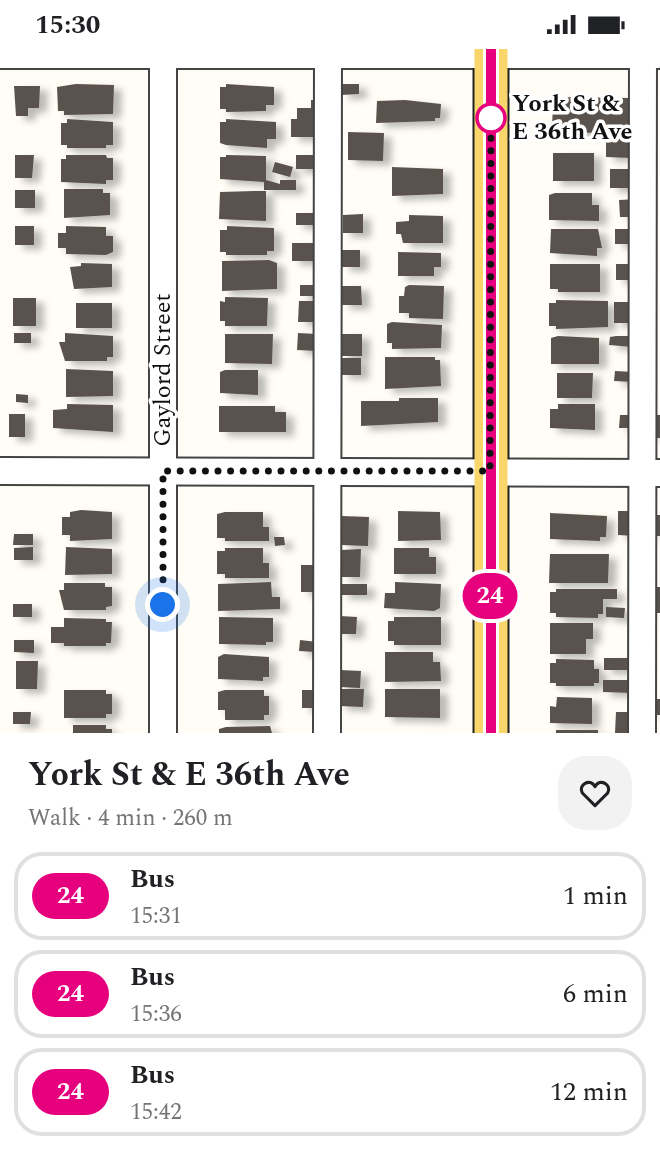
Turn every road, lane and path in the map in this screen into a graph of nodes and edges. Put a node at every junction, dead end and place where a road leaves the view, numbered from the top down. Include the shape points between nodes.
1 (328, 51) edge
2 (491, 51) edge
3 (163, 52) edge
4 (649, 53) edge
5 (0, 55) edge
6 (0, 471) edge
7 (163, 471) junction
8 (327, 471) junction
9 (490, 471) junction
10 (651, 473) edge
11 (163, 733) edge
12 (327, 733) edge
13 (491, 733) edge
14 (642, 733) edge

1 - 2 street
1 - 3 street
1 - 8 street
2 - 4 street
2 - 9 main road
3 - 5 street
3 - 7 street, Gaylord Street
4 - 10 street
6 - 7 street
7 - 8 street
7 - 11 street, Gaylord Street
8 - 9 street
8 - 12 street
9 - 10 street
9 - 13 main road
10 - 14 street

